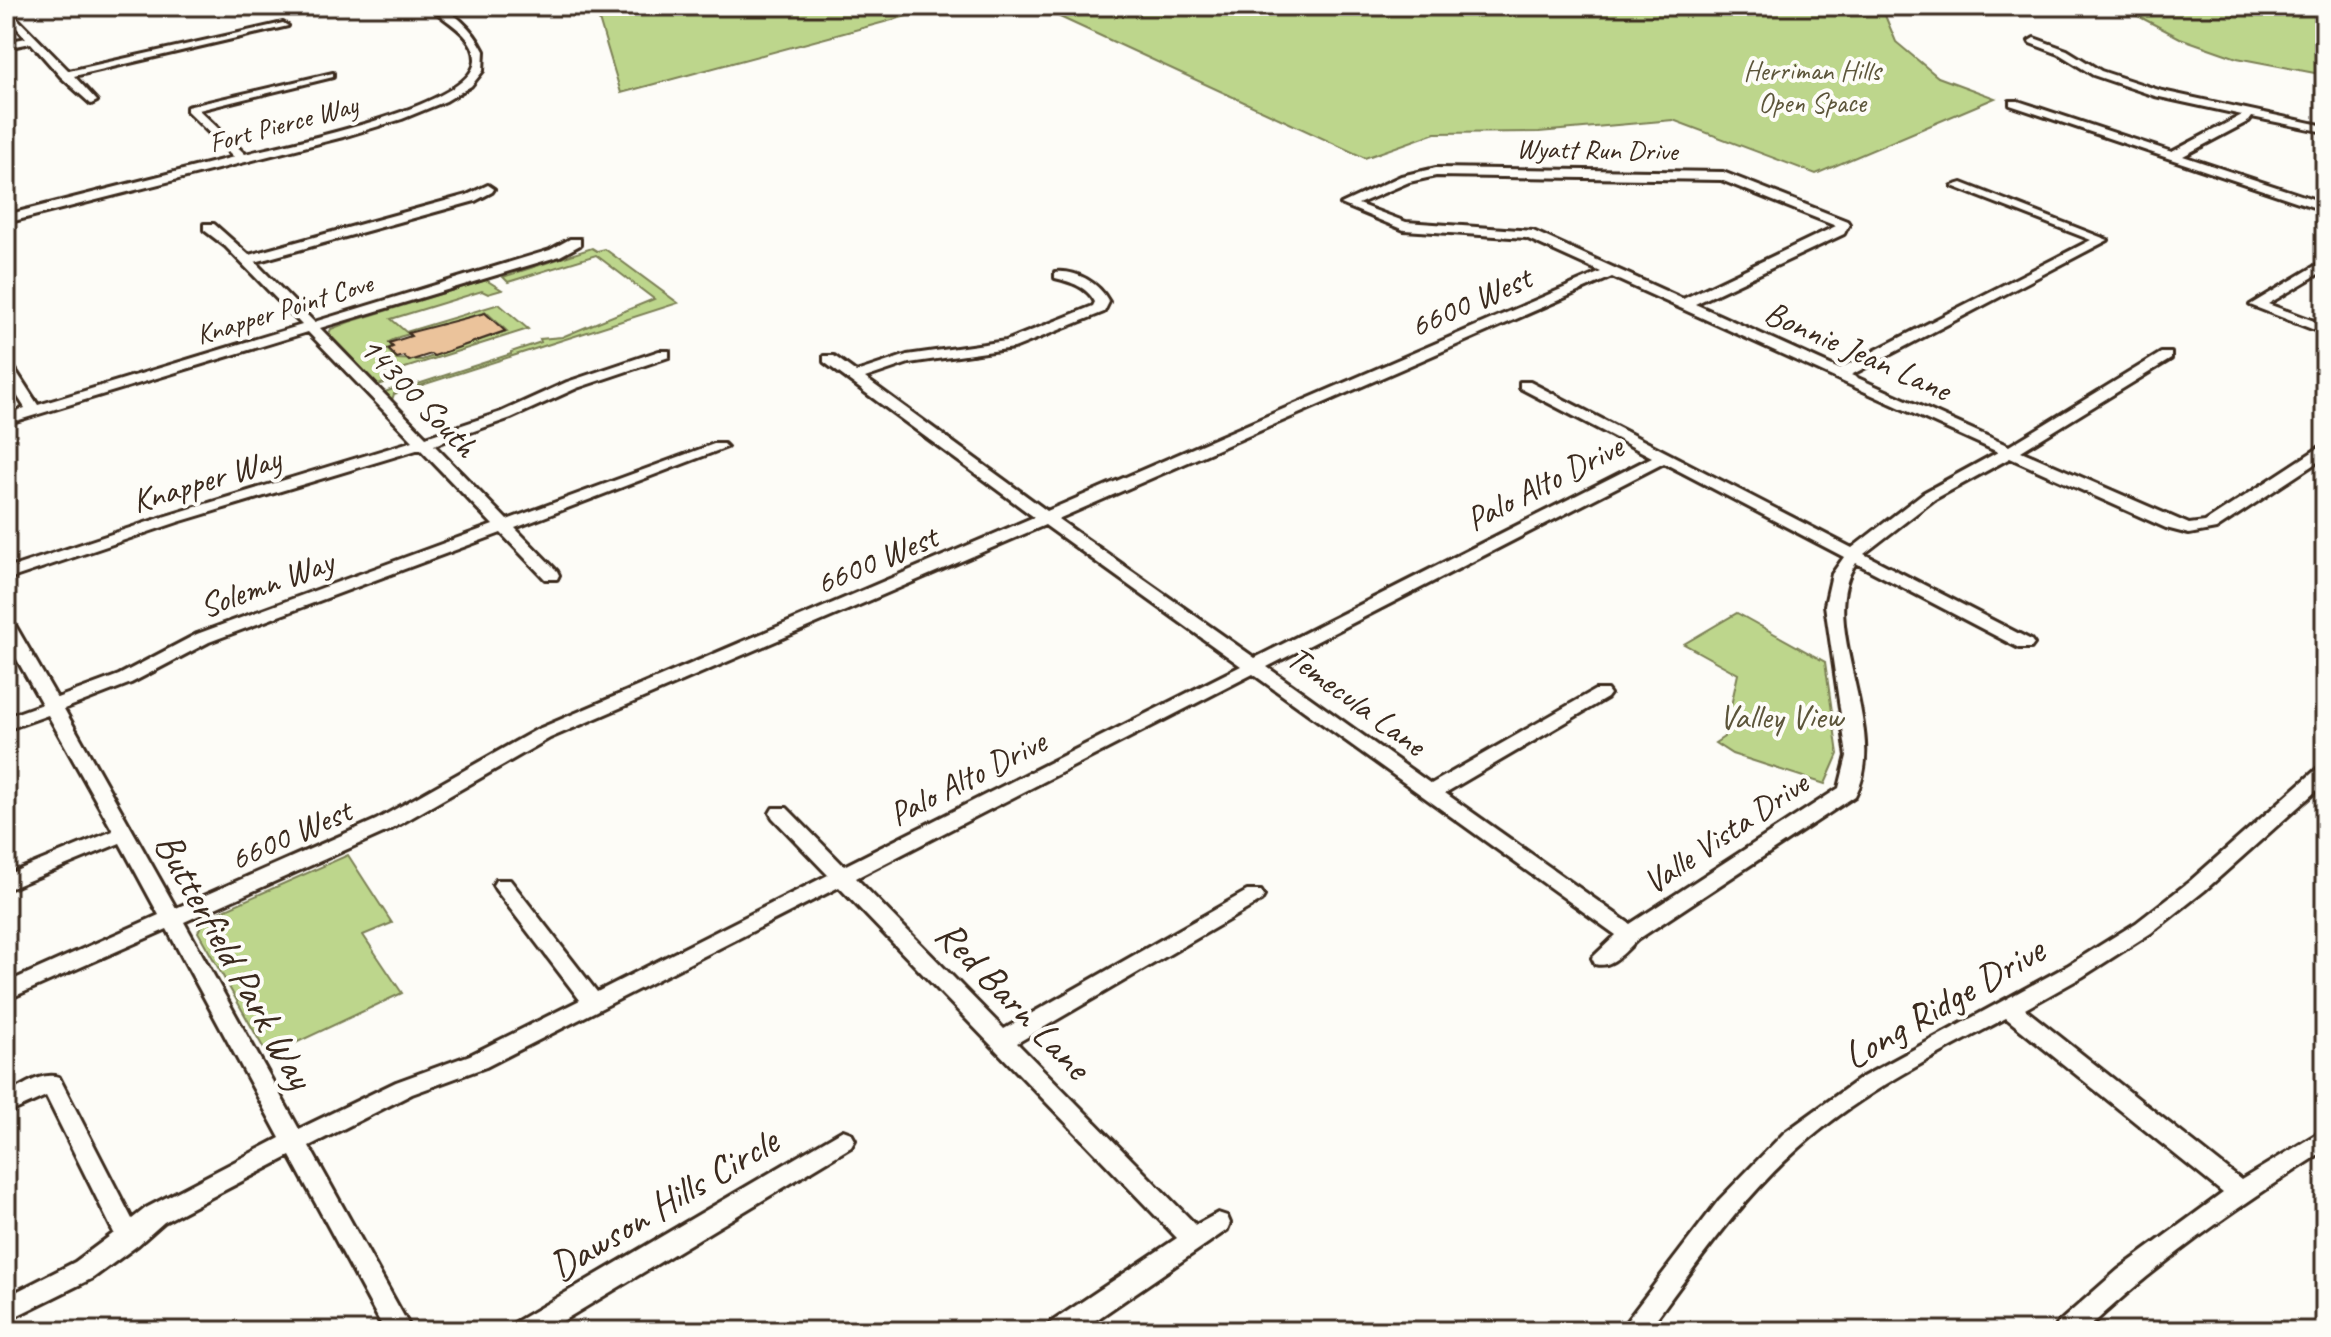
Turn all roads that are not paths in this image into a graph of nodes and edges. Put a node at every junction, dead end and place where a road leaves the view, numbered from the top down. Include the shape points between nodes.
1 (434, 6) edge
2 (6, 10) edge
3 (276, 19) dead end
4 (31, 40) junction
5 (2034, 41) dead end
6 (6, 45) edge
7 (65, 75) junction
8 (329, 75) dead end
9 (91, 101) dead end
10 (2014, 103) dead end
11 (2250, 112) junction
12 (2325, 129) edge
13 (2173, 156) junction
14 (242, 158) junction
15 (1958, 186) dead end
16 (488, 189) dead end
17 (1347, 204) joint
18 (2325, 207) edge
19 (6, 219) edge
20 (209, 227) dead end
21 (575, 242) dead end
22 (247, 260) junction
23 (2325, 264) edge
24 (1611, 272) junction
25 (1060, 275) dead end
26 (1684, 304) junction
27 (311, 327) junction
28 (2325, 330) edge
29 (664, 354) dead end
30 (2166, 356) dead end
31 (829, 359) dead end
32 (9, 371) dead end
33 (1841, 374) junction
34 (854, 377) junction
35 (1525, 385) dead end
36 (34, 410) junction
37 (6, 419) edge
38 (423, 443) junction
39 (719, 447) dead end
40 (2325, 450) edge
41 (2009, 452) junction
42 (1664, 457) junction
43 (1046, 518) junction
44 (504, 527) junction
45 (1854, 554) junction
46 (6, 575) edge
47 (551, 575) dead end
48 (6, 625) edge
49 (2025, 644) dead end
50 (1255, 665) junction
51 (1601, 694) dead end
52 (53, 706) junction
53 (6, 724) edge
54 (2325, 772) edge
55 (1430, 793) junction
56 (780, 813) dead end
57 (124, 834) junction
58 (842, 876) junction
59 (6, 883) edge
60 (503, 885) dead end
61 (1254, 896) dead end
62 (173, 918) junction
63 (1630, 935) junction
64 (1603, 958) dead end
65 (6, 992) edge
66 (594, 1003) junction
67 (2010, 1009) junction
68 (1002, 1041) junction
69 (6, 1105) edge
70 (2325, 1139) edge
71 (843, 1140) dead end
72 (293, 1143) junction
73 (2239, 1192) junction
74 (1218, 1223) dead end
75 (129, 1238) junction
76 (1193, 1238) junction
77 (6, 1310) edge
78 (399, 1331) edge
79 (523, 1331) edge
80 (1059, 1331) edge
81 (1632, 1331) edge
82 (2067, 1331) edge

1 - 14 street, Fort Pierce Way via 476,42 478,71 464,86 388,120
2 - 4 street
3 - 7 street via 283,26
4 - 6 street
4 - 7 street
5 - 11 street via 2097,73 2159,94
7 - 9 street
8 - 14 street via 191,109
10 - 13 street
11 - 12 street
11 - 13 street
13 - 18 street
14 - 19 street, Fort Pierce Way
15 - 33 street via 2102,240
16 - 22 street
17 - 24 street, Bonnie Jean Lane via 1404,226 1528,234
17 - 26 street, Wyatt Run Drive via 1436,172 1685,173 1723,176 1843,224 1839,231
20 - 22 street, 14300 South
21 - 27 street, Knapper Point Cove via 555,253
22 - 27 street, 14300 South
23 - 28 street via 2257,305
24 - 26 street, Bonnie Jean Lane
24 - 43 street, 6600 West
25 - 34 street via 1097,292 1099,309 1009,345 907,359
26 - 33 street, Bonnie Jean Lane
27 - 36 street, Knapper Point Cove
27 - 38 street, 14300 South
29 - 38 street, Knapper Way
30 - 41 street, Valle Vista Drive
31 - 34 street, Temecula Lane
32 - 36 street
33 - 41 street, Bonnie Jean Lane
34 - 43 street, Temecula Lane
35 - 42 street
36 - 37 street, Knapper Point Cove
38 - 44 street, 14300 South
38 - 46 street, Knapper Way
39 - 44 street, Solemn Way
40 - 41 street, Bonnie Jean Lane via 2210,526 2189,529
41 - 45 street, Valle Vista Drive via 1929,496
42 - 45 street
42 - 50 street, Palo Alto Drive
43 - 50 street, Temecula Lane
43 - 62 street, 6600 West via 543,734 383,825
44 - 47 street, 14300 South
44 - 52 street, Solemn Way via 203,638 125,679
45 - 49 street
45 - 63 street, Valle Vista Drive via 1840,574 1834,605 1857,756 1848,791
48 - 52 street, Butterfield Park Way
50 - 55 street, Temecula Lane
50 - 58 street, Palo Alto Drive
51 - 55 street
52 - 53 street, Solemn Way
52 - 57 street, Butterfield Park Way
54 - 67 street, Long Ridge Drive via 2129,937
55 - 63 street, Temecula Lane
56 - 58 street, Red Barn Lane
57 - 59 street
57 - 62 street, Butterfield Park Way
58 - 66 street, Palo Alto Drive
58 - 68 street, Red Barn Lane
60 - 66 street
61 - 68 street
62 - 65 street, 6600 West
62 - 72 street, Butterfield Park Way
63 - 64 street, Valle Vista Drive
66 - 72 street, Palo Alto Drive
67 - 73 street
67 - 81 street, Long Ridge Drive via 1874,1080 1792,1141 1714,1224
68 - 76 street, Red Barn Lane
69 - 75 street via 51,1083
70 - 73 street
71 - 79 street, Dawson Hills Circle
72 - 75 street, Palo Alto Drive via 155,1215
72 - 78 street, Butterfield Park Way
73 - 82 street
74 - 76 street
75 - 77 street, Palo Alto Drive via 84,1270
76 - 80 street

